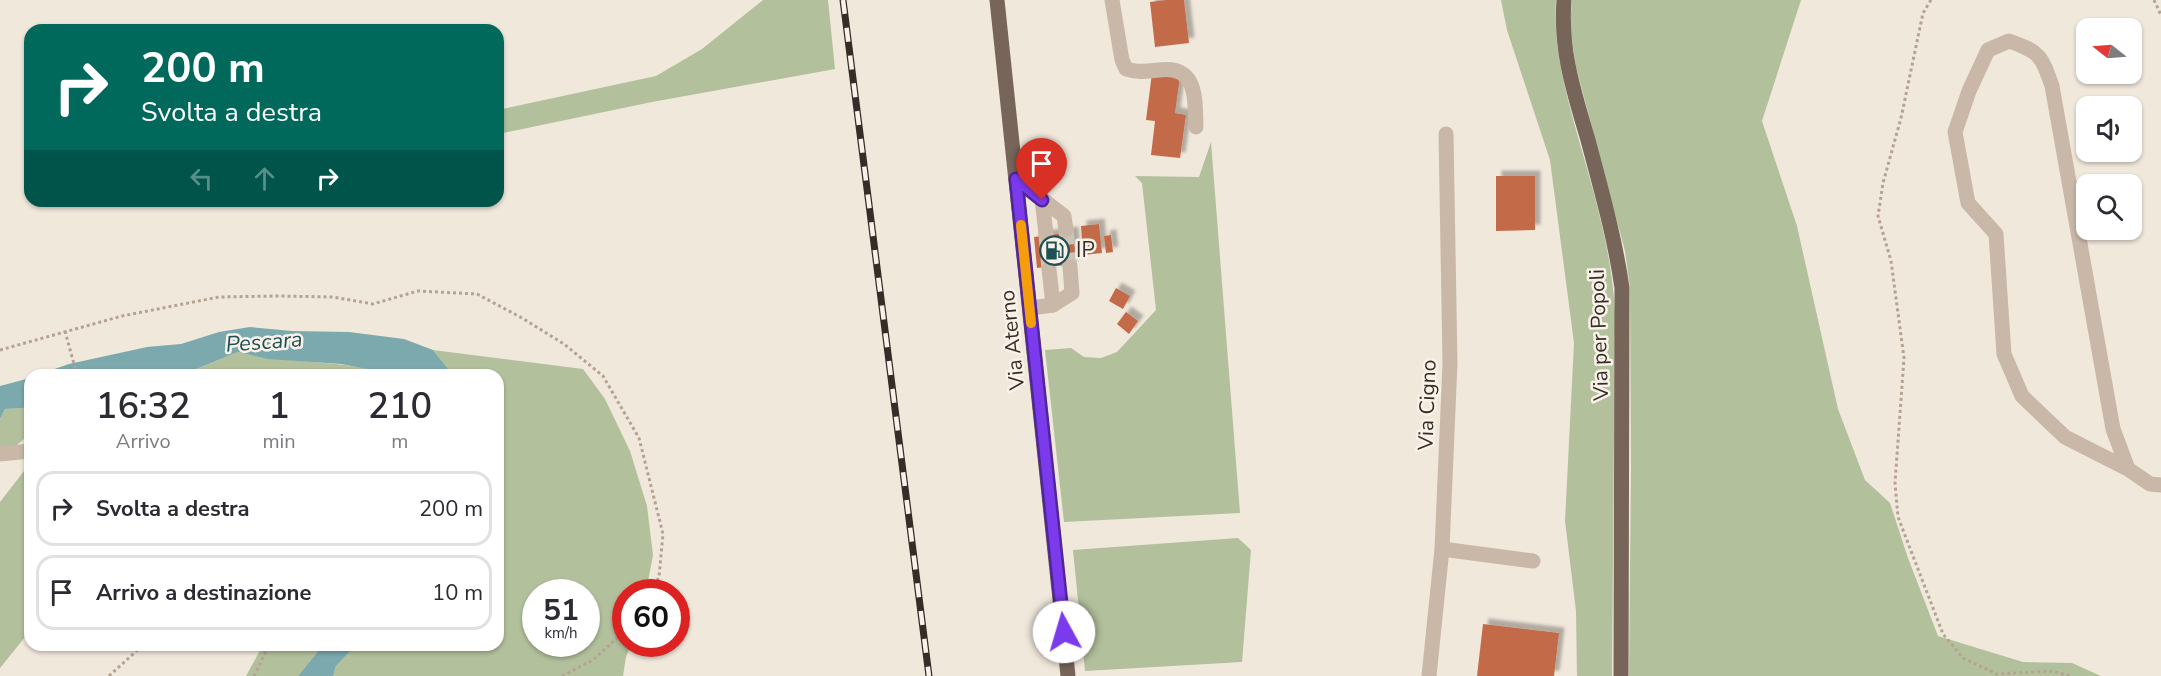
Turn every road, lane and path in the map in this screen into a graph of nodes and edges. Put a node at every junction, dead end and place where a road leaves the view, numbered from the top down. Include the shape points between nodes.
1 (997, 0) edge
2 (1112, 0) edge
3 (1564, 0) edge
4 (1931, 0) edge
5 (2154, 0) edge
6 (2161, 15) edge
7 (1196, 127) dead end
8 (1446, 134) dead end
9 (1016, 179) junction
10 (1042, 200) junction
11 (1066, 230) tunnel mouth
12 (1046, 234) tunnel mouth
13 (1070, 267) tunnel mouth
14 (1049, 269) tunnel mouth
15 (1053, 305) junction
16 (1029, 308) junction
17 (65, 331) junction
18 (0, 350) edge
19 (76, 369) edge
20 (24, 452) edge
21 (0, 454) edge
22 (2128, 469) junction
23 (2161, 485) edge
24 (1442, 549) junction
25 (1533, 561) dead end
26 (658, 579) edge
27 (612, 643) edge
28 (136, 651) edge
29 (266, 651) edge
30 (109, 676) edge
31 (254, 676) edge
32 (562, 676) edge
33 (1068, 676) edge
34 (1429, 676) edge
35 (1621, 676) edge
36 (2070, 676) edge

1 - 9 main road, Via Aterno
2 - 7 lane via 1126,69 1168,69 1186,76 1195,97
3 - 35 main road, Via per Popoli via 1562,26 1568,69 1617,252 1622,288
4 - 36 path via 1923,13 1878,216 1891,261 1904,358 1895,483 1898,517 1943,634 1963,658 1997,674 2052,671
5 - 6 path
8 - 24 lane, Via Cigno via 1450,363
9 - 10 lane
9 - 16 main road, Via Aterno
10 - 11 lane via 1064,216
10 - 12 lane
13 - 15 lane via 1072,293
14 - 15 lane
15 - 16 lane
16 - 33 main road, Via Aterno
17 - 18 path
17 - 19 path
17 - 26 path via 219,297 333,297 373,304 418,291 477,294 564,344 603,376 639,438 663,534
20 - 21 lane
22 - 22 lane via 2113,429 2052,86 2043,61 2032,49 2009,41 1988,50 1955,132 1968,203 1996,234 2004,354 2022,396 2065,437
22 - 23 lane via 2150,484
24 - 25 lane
24 - 34 lane, Via Cigno
27 - 32 path via 593,660
28 - 30 path
29 - 31 path

